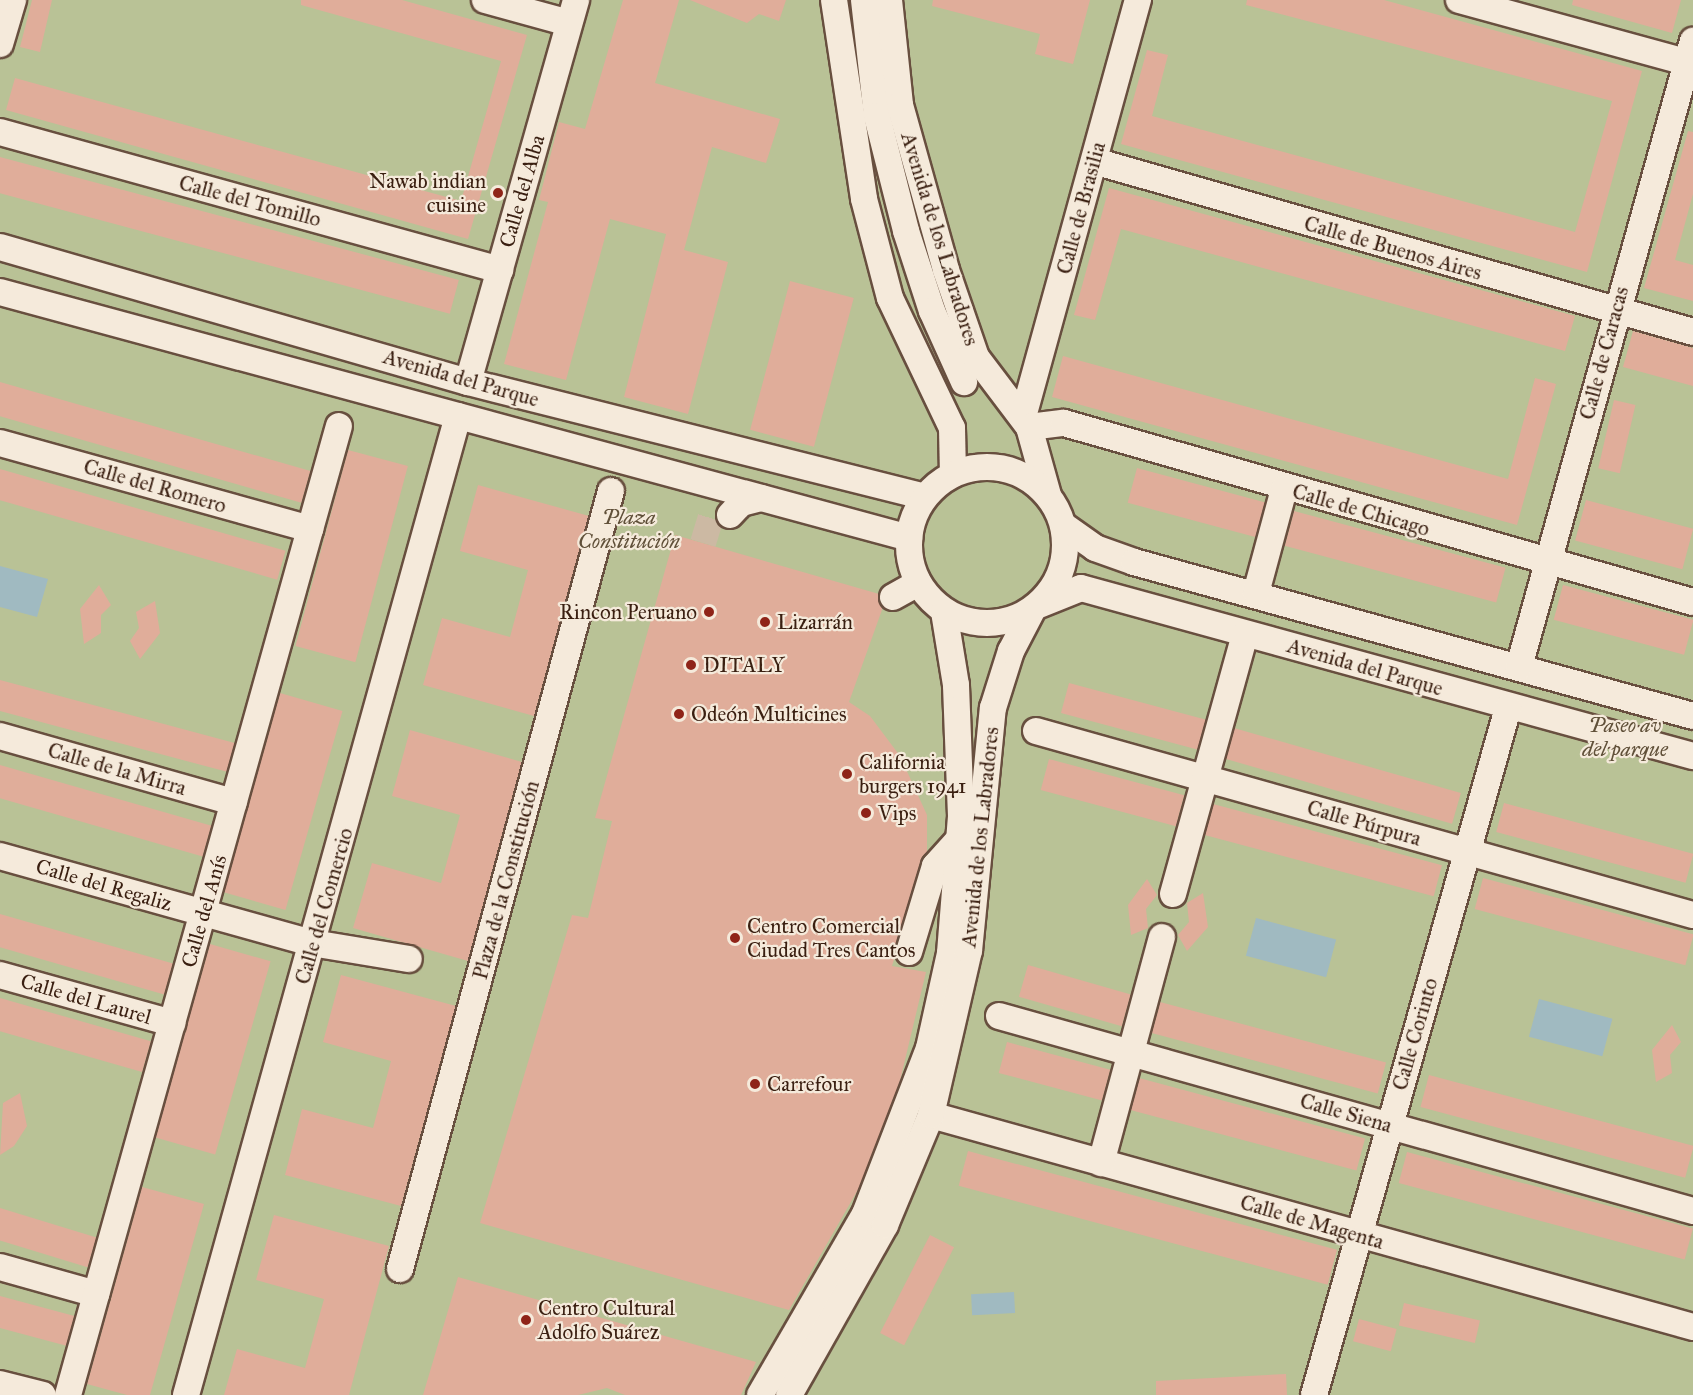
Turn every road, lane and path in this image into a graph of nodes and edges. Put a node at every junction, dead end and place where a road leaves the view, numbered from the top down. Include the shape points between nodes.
1 (12, 0) edge
2 (486, 0) edge
3 (834, 0) edge
4 (864, 0) edge
5 (889, 0) edge
6 (1138, 0) edge
7 (1459, 0) edge
8 (572, 12) edge
9 (0, 44) edge
10 (1691, 56) edge
11 (0, 132) edge
12 (1094, 161) junction
13 (0, 247) edge
14 (500, 270) junction
15 (0, 291) edge
16 (1615, 311) junction
17 (1693, 332) edge
18 (468, 382) junction
19 (964, 382) dead end
20 (458, 416) junction
21 (1026, 422) junction
22 (339, 426) dead end
23 (0, 443) edge
24 (954, 474) junction
25 (702, 482) junction
26 (1284, 489) junction
27 (611, 491) dead end
28 (1048, 495) junction
29 (925, 497) junction
30 (761, 498) junction
31 (1064, 526) junction
32 (310, 530) junction
33 (909, 538) junction
34 (1546, 562) junction
35 (918, 583) junction
36 (1256, 593) junction
37 (893, 597) dead end
38 (1693, 602) edge
39 (1036, 607) junction
40 (944, 612) junction
41 (1245, 634) junction
42 (1519, 667) junction
43 (1508, 708) junction
44 (1693, 716) edge
45 (1036, 731) dead end
46 (0, 736) edge
47 (1693, 756) edge
48 (1205, 779) junction
49 (234, 802) junction
50 (959, 839) junction
51 (1467, 852) junction
52 (0, 856) edge
53 (1173, 894) dead end
54 (203, 913) junction
55 (1693, 915) edge
56 (1162, 937) dead end
57 (312, 943) junction
58 (909, 952) dead end
59 (409, 959) dead end
60 (0, 975) edge
61 (999, 1016) dead end
62 (172, 1023) junction
63 (1130, 1053) junction
64 (931, 1115) junction
65 (1389, 1125) junction
66 (1101, 1163) junction
67 (1693, 1210) edge
68 (1359, 1235) junction
69 (0, 1267) edge
70 (400, 1269) dead end
71 (96, 1294) junction
72 (1693, 1328) edge
73 (0, 1384) edge
74 (43, 1395) edge
75 (68, 1395) edge
76 (186, 1395) edge
77 (760, 1395) edge
78 (789, 1395) edge
79 (1314, 1395) edge

1 - 9 street
2 - 8 street
3 - 24 street via 864,199 890,298 952,428
4 - 19 street via 877,116 906,231 932,311
5 - 21 street, Avenida de los Labradores via 900,105 946,270 976,357
6 - 12 street, Calle de Brasilia
7 - 10 street
8 - 14 street, Calle del Alba
10 - 16 street, Calle de Caracas
11 - 14 street, Calle del Tomillo
12 - 16 street, Calle de Buenos Aires
12 - 21 street, Calle de Brasilia
13 - 18 street, Avenida del Parque
14 - 18 street, Calle del Alba
15 - 20 street, Avenida del Parque
16 - 17 street, Calle de Buenos Aires
16 - 34 street, Calle de Caracas
18 - 29 street, Avenida del Parque
20 - 25 street, Avenida del Parque
20 - 57 street, Calle del Comercio
21 - 26 street, Calle de Chicago via 1064,423
21 - 28 street, Avenida de los Labradores
22 - 32 street, Calle del Anís
23 - 32 street, Calle del Romero
24 - 28 street via 1004,468 1028,478
24 - 29 street
25 - 30 street, Avenida del Parque
25 - 30 street via 713,491 722,512
26 - 34 street, Calle de Chicago
26 - 36 street
27 - 70 street, Plaza de la Constitución
28 - 31 street
29 - 33 street
30 - 33 street, Avenida del Parque
31 - 36 street, Avenida del Parque via 1095,548
31 - 39 street via 1062,569
32 - 49 street, Calle del Anís
33 - 35 street
34 - 38 street, Calle de Chicago
34 - 42 street, Calle de Caracas
35 - 37 street
35 - 40 street
36 - 42 street, Avenida del Parque
39 - 40 street via 993,624
39 - 41 street, Avenida del Parque via 1081,588
39 - 64 street, Avenida de los Labradores via 1011,651 993,708 969,951
40 - 50 street, Avenida de los Labradores via 956,685
41 - 43 street, Avenida del Parque
41 - 48 street
42 - 44 street, Avenida del Parque
43 - 47 street, Avenida del Parque
43 - 51 street, Calle Corinto
45 - 48 street, Calle Púrpura
46 - 49 street, Calle de la Mirra
48 - 51 street, Calle Púrpura
48 - 53 street
49 - 54 street, Calle del Anís
50 - 58 street via 935,866
50 - 77 street, Avenida de los Labradores via 950,953 909,1109 865,1214
51 - 55 street, Calle Púrpura
51 - 65 street, Calle Corinto
52 - 54 street, Calle del Regaliz
54 - 57 street, Calle del Regaliz
54 - 62 street, Calle del Anís
56 - 63 street
57 - 59 street, Calle del Regaliz
57 - 76 street, Calle del Comercio
60 - 62 street, Calle del Laurel
61 - 63 street, Calle Siena
62 - 71 street, Calle del Anís
63 - 65 street, Calle Siena
63 - 66 street
64 - 66 street, Calle de Magenta
64 - 78 street, Avenida de los Labradores via 885,1225
65 - 67 street, Calle Siena
65 - 68 street, Calle Corinto
66 - 68 street, Calle de Magenta
68 - 72 street, Calle de Magenta
68 - 79 street, Calle Corinto
69 - 71 street
71 - 75 street, Calle del Anís
73 - 74 street

